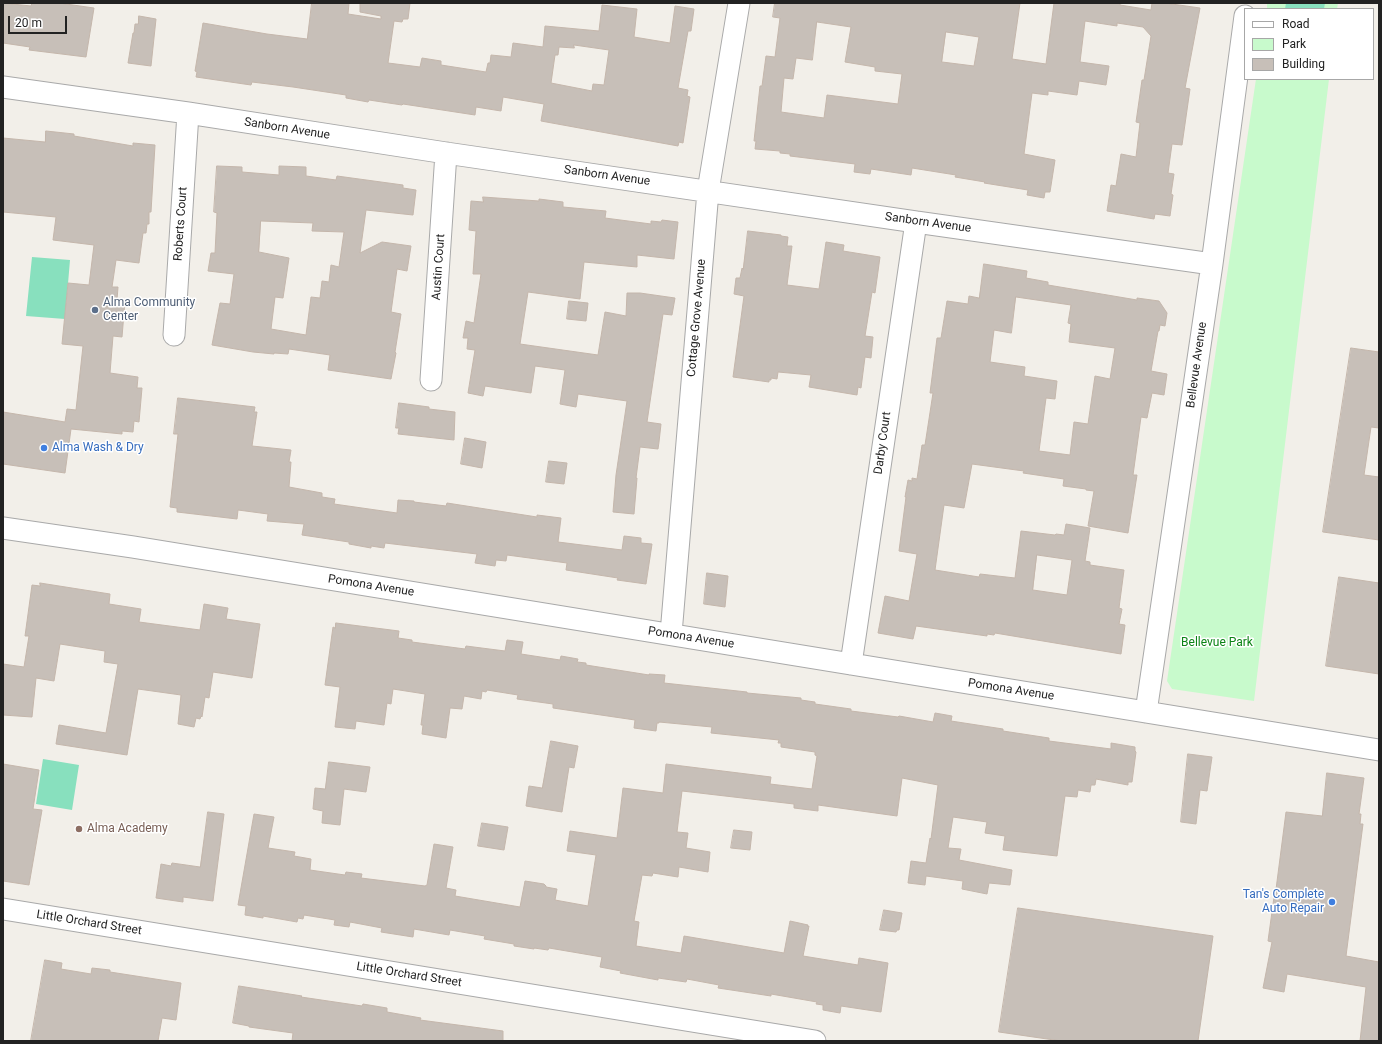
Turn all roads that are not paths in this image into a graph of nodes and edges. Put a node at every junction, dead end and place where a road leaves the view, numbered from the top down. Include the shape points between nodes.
1 (739, 3) edge
2 (1244, 24) edge
3 (3, 87) edge
4 (188, 114) junction
5 (446, 153) junction
6 (708, 190) junction
7 (916, 222) junction
8 (1212, 264) junction
9 (174, 335) dead end
10 (431, 380) dead end
11 (3, 528) edge
12 (671, 634) junction
13 (851, 664) junction
14 (1146, 712) junction
15 (1379, 750) edge
16 (3, 909) edge
17 (815, 1041) edge

1 - 6 street, Cottage Grove Avenue
2 - 8 street, Bellevue Avenue
3 - 4 street, Sanborn Avenue
4 - 5 street, Sanborn Avenue
4 - 9 street, Roberts Court
5 - 6 street, Sanborn Avenue
5 - 10 street, Austin Court
6 - 7 street, Sanborn Avenue
6 - 12 street, Cottage Grove Avenue
7 - 8 street, Sanborn Avenue
7 - 13 street, Darby Court
8 - 14 street, Bellevue Avenue
11 - 12 street, Pomona Avenue
12 - 13 street, Pomona Avenue
13 - 14 street, Pomona Avenue
14 - 15 street, Pomona Avenue
16 - 17 street, Little Orchard Street

